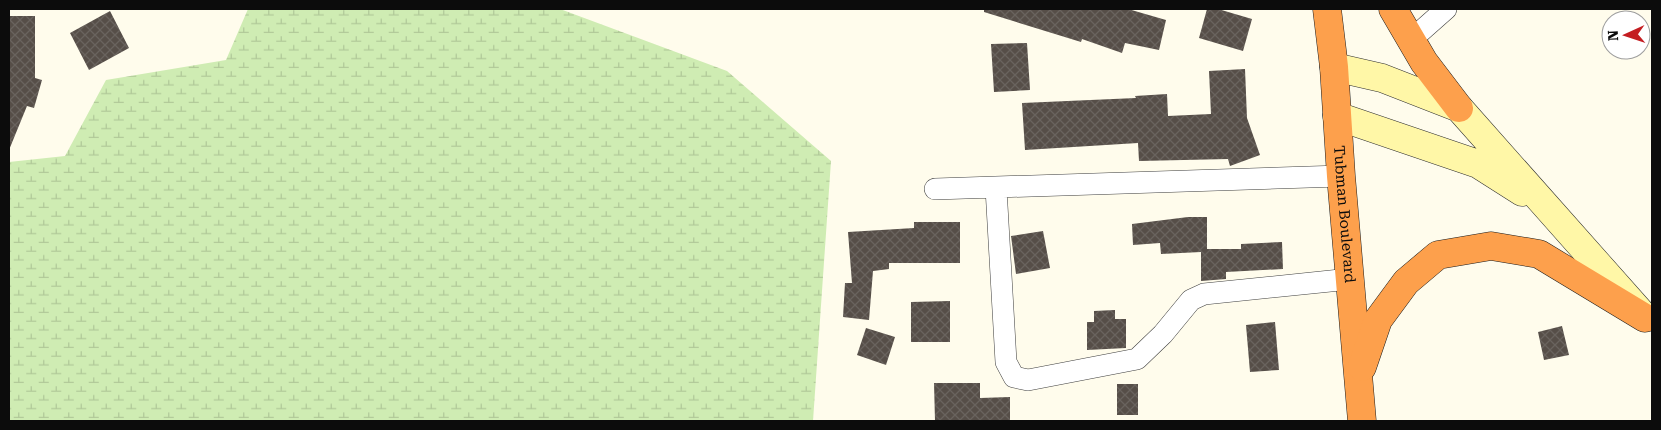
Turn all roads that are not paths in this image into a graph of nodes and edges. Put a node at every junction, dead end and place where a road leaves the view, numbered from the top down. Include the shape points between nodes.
1 (1314, 9) edge
2 (1393, 9) edge
3 (1446, 9) edge
4 (1329, 22) edge
5 (1411, 40) junction
6 (1334, 67) junction
7 (1459, 108) junction
8 (1337, 116) junction
9 (1341, 176) junction
10 (996, 188) junction
11 (935, 189) dead end
12 (1548, 209) junction
13 (1350, 279) junction
14 (1649, 322) edge
15 (1359, 376) junction
16 (1362, 421) edge

1 - 4 highway
2 - 5 highway
3 - 5 street
4 - 6 highway, Tubman Boulevard
5 - 7 highway
6 - 7 street via 1382,78
6 - 8 highway, Tubman Boulevard
7 - 12 street
8 - 9 highway, Tubman Boulevard
8 - 12 street via 1478,164
9 - 10 street
9 - 13 highway, Tubman Boulevard
10 - 11 street
10 - 13 street via 1006,362 1014,378 1028,380 1137,360 1191,300 1204,294
12 - 14 street
13 - 15 highway, Tubman Boulevard
14 - 15 highway via 1538,254 1492,246 1438,255 1406,282 1378,320
15 - 16 highway, Tubman Boulevard

